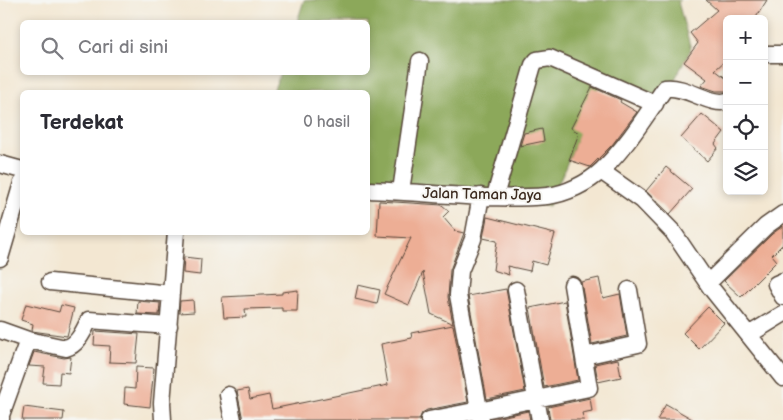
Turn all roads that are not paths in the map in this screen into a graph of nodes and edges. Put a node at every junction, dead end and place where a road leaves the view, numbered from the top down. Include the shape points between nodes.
1 (768, 54) edge
2 (783, 54) edge
3 (420, 61) dead end
4 (723, 100) edge
5 (654, 104) junction
6 (0, 164) edge
7 (20, 169) edge
8 (601, 171) junction
9 (20, 190) edge
10 (370, 190) edge
11 (401, 191) junction
12 (488, 196) junction
13 (783, 214) edge
14 (176, 235) edge
15 (0, 258) edge
16 (783, 281) edge
17 (50, 282) dead end
18 (708, 283) junction
19 (572, 285) dead end
20 (516, 290) dead end
21 (629, 290) dead end
22 (171, 294) junction
23 (783, 297) edge
24 (783, 314) edge
25 (169, 326) junction
26 (0, 330) edge
27 (750, 334) junction
28 (28, 340) junction
29 (584, 356) junction
30 (783, 378) edge
31 (228, 395) dead end
32 (536, 399) junction
33 (480, 414) edge
34 (1, 420) edge
35 (163, 420) edge
36 (233, 420) edge
37 (429, 420) edge
38 (540, 420) edge

1 - 2 street
3 - 11 street
4 - 5 street, Jalan Taman Jaya via 715,101 676,86 665,88
5 - 8 street, Jalan Taman Jaya via 633,136
5 - 12 street via 550,58 537,60
6 - 7 street
8 - 12 street, Jalan Taman Jaya via 573,189 548,196
8 - 18 street via 642,200 673,232
9 - 15 street
10 - 11 street, Jalan Taman Jaya
11 - 12 street, Jalan Taman Jaya
12 - 33 street via 460,271 458,295
13 - 18 street via 766,226
14 - 22 street
16 - 23 street via 776,284
17 - 22 street
18 - 27 street
19 - 29 street
20 - 32 street
21 - 29 street via 638,344
22 - 25 street
24 - 27 street
25 - 28 street via 89,320 70,347
25 - 35 street
26 - 28 street
27 - 30 street
28 - 34 street
29 - 32 street via 589,388
31 - 36 street
32 - 33 street
32 - 38 street
33 - 37 street

